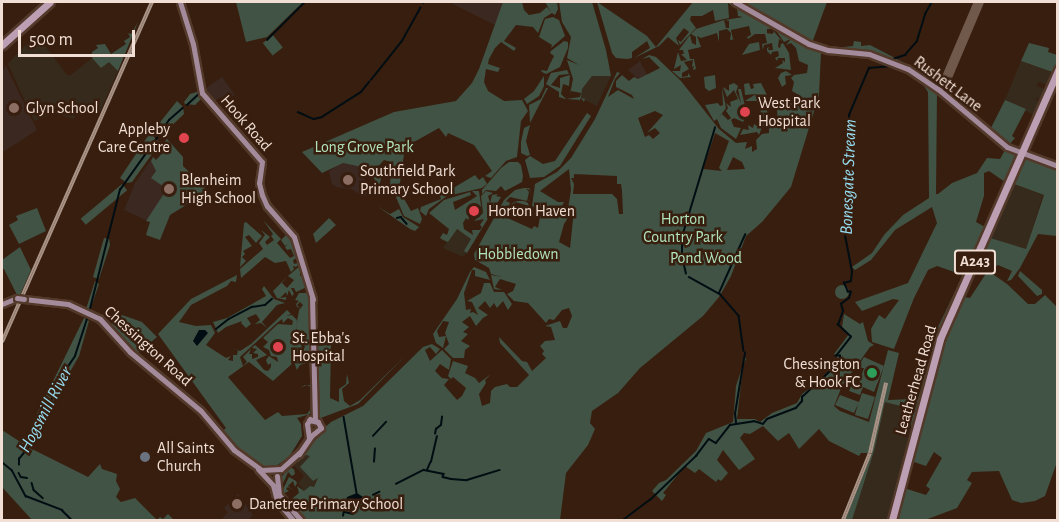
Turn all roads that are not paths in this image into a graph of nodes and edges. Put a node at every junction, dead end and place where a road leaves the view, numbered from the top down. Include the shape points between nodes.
1 (50, 2) edge
2 (180, 2) edge
3 (735, 2) edge
4 (2, 42) edge
5 (1058, 70) edge
6 (1022, 153) junction
7 (1058, 166) edge
8 (2, 304) edge
9 (312, 420) junction
10 (308, 427) junction
11 (317, 432) junction
12 (309, 438) junction
13 (300, 453) junction
14 (253, 463) junction
15 (270, 470) junction
16 (265, 477) junction
17 (277, 477) junction
18 (270, 482) junction
19 (293, 520) edge
20 (301, 520) edge
21 (892, 520) edge

1 - 4 highway
2 - 9 main road, Hook Road via 202,93 262,162 259,183 264,201 294,237 311,289 315,413
3 - 6 main road, Rushett Lane via 815,46 869,54 908,69 999,141
5 - 6 highway, A243
6 - 7 main road, Rushett Lane
6 - 21 highway, Leatherhead Road / A243 via 940,339
8 - 14 main road, Chessington Road, bridge via 17,298 68,304 100,318 133,354 201,411 234,450
9 - 10 main road
9 - 11 main road via 321,425
10 - 11 main road
10 - 12 main road
11 - 12 main road
12 - 13 main road
13 - 15 main road via 287,465
13 - 17 main road
14 - 15 main road, Chessington Road
14 - 16 main road, Chessington Road
15 - 16 main road
15 - 17 main road, Chessington Road
16 - 18 main road, Chessington Road
17 - 18 main road
17 - 20 main road, Chessington Road via 280,498
18 - 19 main road, Chessington Road via 278,504

